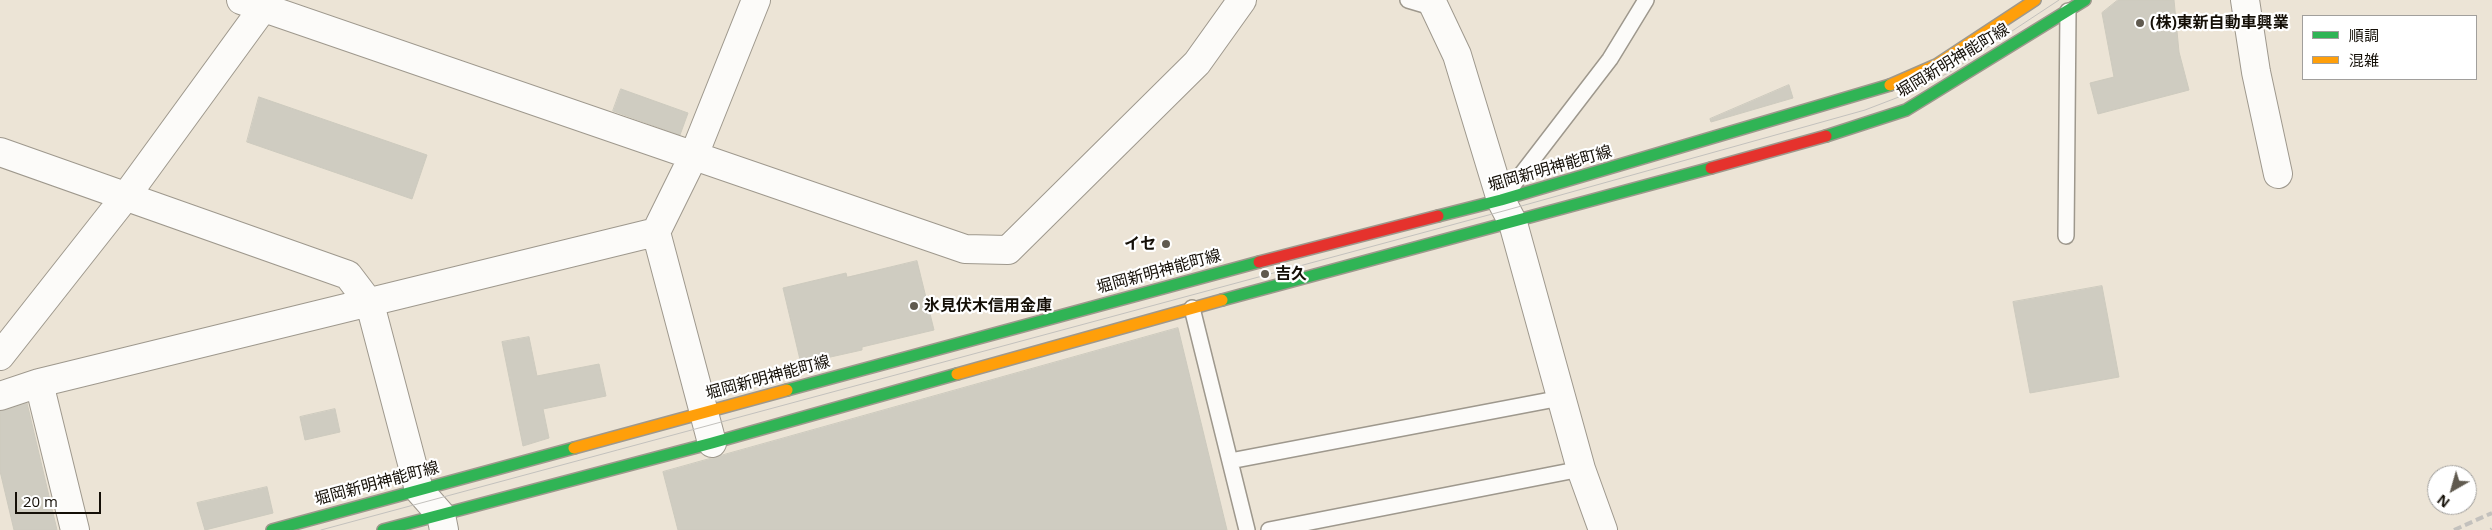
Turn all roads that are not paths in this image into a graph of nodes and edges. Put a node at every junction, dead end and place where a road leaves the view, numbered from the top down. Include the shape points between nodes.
1 (756, 0) edge
2 (1242, 0) edge
3 (1408, 0) edge
4 (1646, 0) edge
5 (2035, 0) edge
6 (2085, 0) edge
7 (2245, 0) edge
8 (256, 3) edge
9 (1433, 4) edge
10 (2068, 11) junction
11 (0, 152) edge
12 (694, 155) junction
13 (2278, 174) dead end
14 (126, 196) junction
15 (1507, 212) junction
16 (656, 232) junction
17 (2066, 236) dead end
18 (370, 304) junction
19 (1192, 308) junction
20 (0, 356) edge
21 (39, 383) junction
22 (0, 396) edge
23 (1561, 398) junction
24 (705, 412) junction
25 (712, 443) junction
26 (1230, 461) junction
27 (1581, 469) junction
28 (419, 490) junction
29 (442, 522) edge
30 (76, 530) edge
31 (272, 530) edge
32 (383, 530) edge
33 (1248, 530) edge
34 (1269, 530) edge
35 (1603, 530) edge

1 - 12 street
2 - 12 street via 1198,63 1008,250 965,249
3 - 9 lane
4 - 15 lane
5 - 15 main road, 堀岡新明神能町線 via 1936,65 1901,82
6 - 10 main road, 堀岡新明神能町線
7 - 13 street via 2256,72
8 - 12 street
8 - 14 street
9 - 15 street via 1457,55
10 - 15 main road, 堀岡新明神能町線 via 1906,110 1860,126
10 - 17 lane
11 - 14 street
12 - 16 street
14 - 18 street via 348,275
14 - 20 street
15 - 19 main road, 堀岡新明神能町線
15 - 23 street
15 - 24 main road, 堀岡新明神能町線 via 1177,283
16 - 18 street
16 - 24 street
18 - 21 street
18 - 28 street
19 - 25 main road, 堀岡新明神能町線
19 - 26 lane
21 - 22 street
21 - 30 street
23 - 26 lane
23 - 27 street
24 - 25 street
24 - 28 main road, 堀岡新明神能町線
25 - 29 main road, 堀岡新明神能町線
26 - 33 lane
27 - 34 lane
27 - 35 street
28 - 29 street
28 - 31 main road, 堀岡新明神能町線
29 - 32 main road, 堀岡新明神能町線

